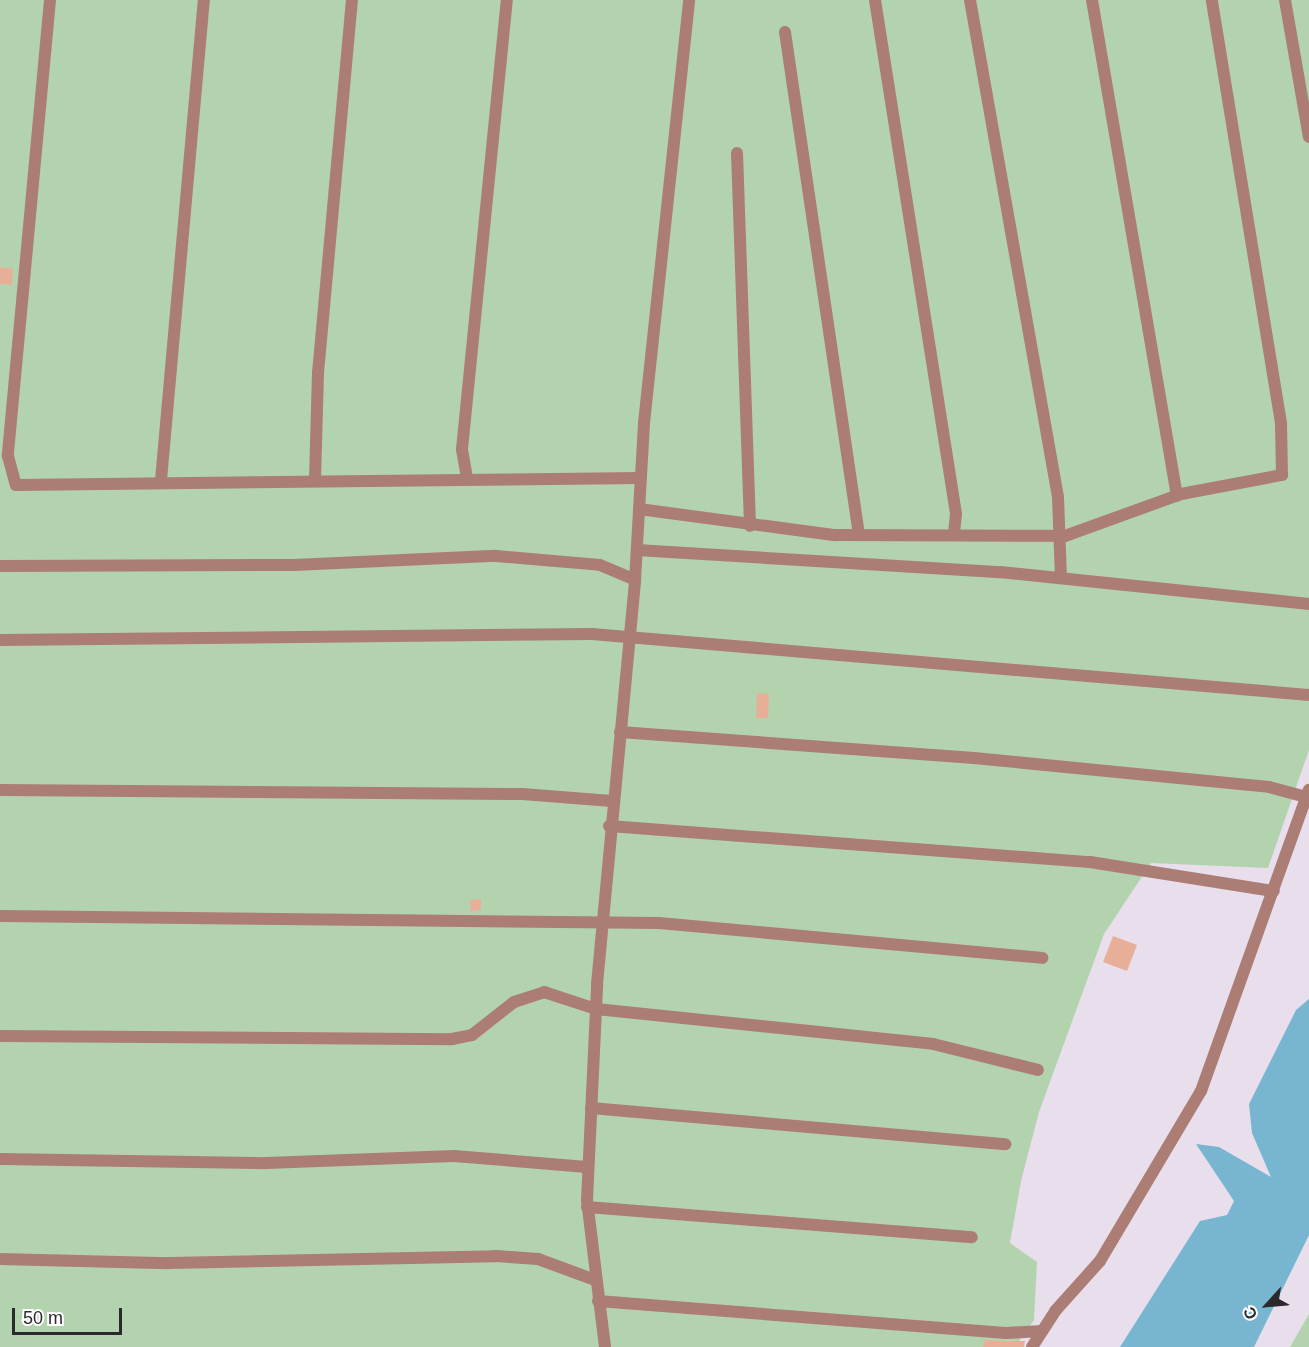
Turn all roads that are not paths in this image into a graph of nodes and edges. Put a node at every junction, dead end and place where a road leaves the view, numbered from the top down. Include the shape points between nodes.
1 (50, 0) edge
2 (204, 0) edge
3 (352, 0) edge
4 (507, 0) edge
5 (689, 0) edge
6 (875, 0) edge
7 (970, 0) edge
8 (1092, 0) edge
9 (1212, 0) edge
10 (1285, 0) edge
11 (785, 32) dead end
12 (1309, 137) edge
13 (737, 153) dead end
14 (467, 478) junction
15 (641, 478) junction
16 (161, 480) junction
17 (315, 480) junction
18 (1177, 496) junction
19 (639, 509) junction
20 (750, 526) junction
21 (954, 533) junction
22 (859, 535) junction
23 (1058, 536) junction
24 (637, 550) junction
25 (0, 566) edge
26 (1061, 577) junction
27 (635, 580) junction
28 (1309, 604) edge
29 (630, 639) junction
30 (0, 640) edge
31 (1309, 695) edge
32 (620, 732) junction
33 (0, 790) edge
34 (1308, 793) edge
35 (612, 801) junction
36 (609, 826) junction
37 (1275, 891) junction
38 (0, 916) edge
39 (602, 921) junction
40 (1042, 958) dead end
41 (596, 1009) junction
42 (0, 1036) edge
43 (1038, 1070) dead end
44 (591, 1108) junction
45 (1005, 1144) dead end
46 (0, 1159) edge
47 (586, 1167) junction
48 (587, 1207) junction
49 (972, 1237) dead end
50 (0, 1259) edge
51 (595, 1280) junction
52 (598, 1300) junction
53 (1042, 1331) junction
54 (604, 1347) edge
55 (1032, 1347) edge

1 - 16 street via 9,473 25,487
2 - 16 street
3 - 17 street via 318,373
4 - 14 street via 462,449
5 - 15 street via 677,77
6 - 21 street via 956,514
7 - 23 street via 1058,496
8 - 18 street
9 - 18 street via 1285,459 1282,475
10 - 12 street
11 - 22 street
13 - 20 street
14 - 15 street
14 - 17 street
15 - 19 street
16 - 17 street
18 - 23 street via 1092,531
19 - 20 street
19 - 24 street
20 - 22 street
21 - 22 street
21 - 23 street
23 - 26 street
24 - 26 street
24 - 27 street
25 - 27 street via 294,565 496,556 600,565
26 - 28 street
27 - 29 street
29 - 30 street via 556,633
29 - 31 street
29 - 32 street
32 - 34 street via 1032,764
32 - 35 street
33 - 35 street via 522,794
34 - 37 street
35 - 36 street
36 - 37 street via 1090,862
36 - 39 street
37 - 53 street via 1201,1091 1100,1261
38 - 39 street
39 - 40 street via 814,933
39 - 41 street
41 - 42 street via 560,995 529,994 481,1030 452,1039
41 - 43 street via 933,1044
41 - 44 street
44 - 45 street
44 - 47 street
46 - 47 street via 266,1163 454,1156
47 - 48 street
48 - 49 street
48 - 51 street
50 - 51 street via 169,1263 496,1256 538,1259
51 - 52 street
52 - 53 street via 1006,1333
52 - 54 street
53 - 55 street

